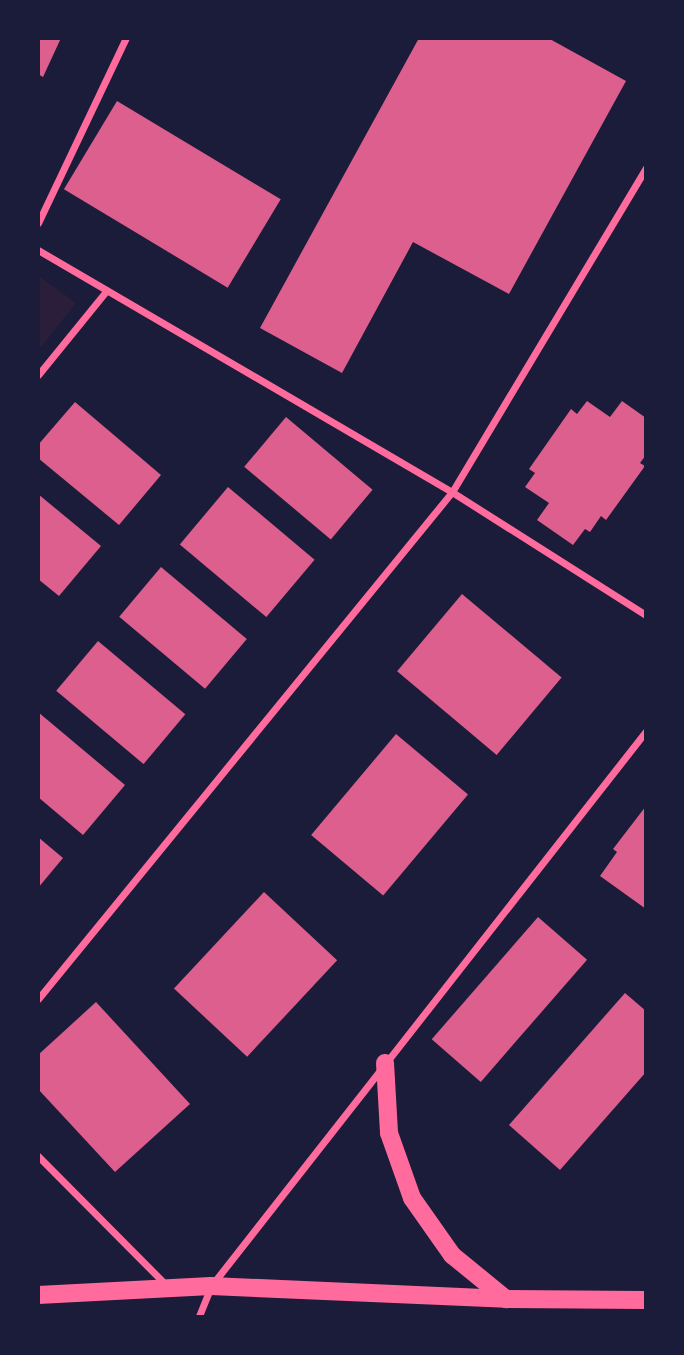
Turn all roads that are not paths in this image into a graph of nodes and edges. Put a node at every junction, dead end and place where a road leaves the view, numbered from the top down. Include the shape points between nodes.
1 (126, 38) edge
2 (646, 168) edge
3 (38, 223) edge
4 (38, 250) edge
5 (107, 290) junction
6 (38, 375) edge
7 (452, 492) junction
8 (646, 615) edge
9 (646, 732) edge
10 (38, 999) edge
11 (386, 1063) junction
12 (38, 1156) edge
13 (211, 1286) junction
14 (169, 1287) junction
15 (38, 1295) edge
16 (506, 1299) junction
17 (646, 1300) edge
18 (199, 1317) edge

1 - 3 street
2 - 7 street
4 - 5 street
5 - 6 street
5 - 7 street
7 - 8 street
7 - 10 street
9 - 11 street
11 - 13 street
11 - 16 main road via 389,1133 412,1198 452,1255
12 - 14 street
13 - 14 main road
13 - 16 main road
13 - 18 street
14 - 15 main road
16 - 17 main road

